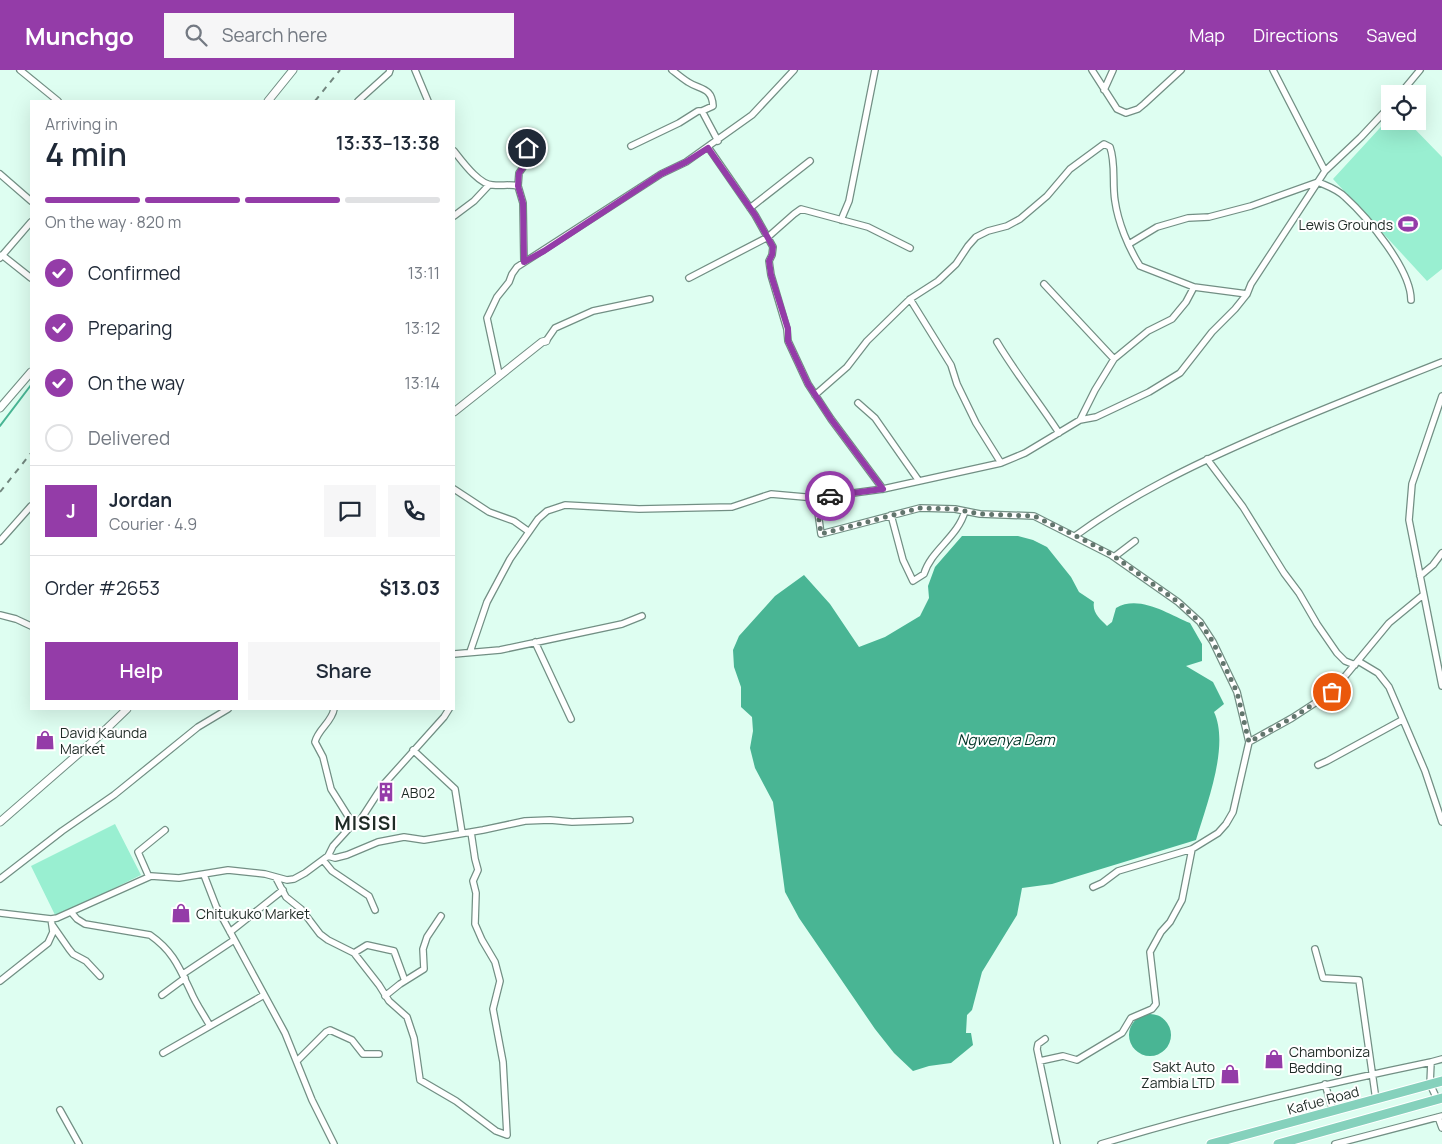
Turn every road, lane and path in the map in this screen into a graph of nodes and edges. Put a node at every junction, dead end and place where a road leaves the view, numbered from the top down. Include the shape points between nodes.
1 (20, 70) edge
2 (293, 70) edge
3 (390, 70) edge
4 (415, 70) edge
5 (672, 70) edge
6 (794, 70) edge
7 (875, 70) edge
8 (1092, 70) edge
9 (1112, 70) edge
10 (1180, 70) edge
11 (1273, 70) edge
12 (1420, 70) edge
13 (1408, 85) edge
14 (1104, 90) junction
15 (57, 100) edge
16 (269, 100) edge
17 (359, 100) edge
18 (428, 100) edge
19 (702, 111) junction
20 (1381, 116) edge
21 (527, 141) dead end
22 (718, 141) junction
23 (631, 146) dead end
24 (708, 148) junction
25 (455, 152) edge
26 (810, 161) dead end
27 (1326, 171) junction
28 (0, 174) edge
29 (1318, 182) junction
30 (489, 185) junction
31 (518, 186) junction
32 (30, 199) edge
33 (750, 208) junction
34 (455, 215) edge
35 (841, 220) junction
36 (30, 223) edge
37 (768, 237) junction
38 (1129, 244) junction
39 (910, 248) dead end
40 (1, 256) edge
41 (524, 262) junction
42 (30, 277) edge
43 (689, 278) dead end
44 (1044, 284) dead end
45 (1194, 287) junction
46 (1247, 294) junction
47 (650, 299) dead end
48 (910, 299) junction
49 (1411, 300) dead end
50 (546, 340) joint
51 (997, 342) dead end
52 (1114, 359) junction
53 (1442, 362) edge
54 (30, 373) edge
55 (499, 374) junction
56 (815, 395) junction
57 (1442, 396) edge
58 (858, 403) dead end
59 (0, 408) edge
60 (455, 411) edge
61 (1080, 420) junction
62 (1059, 433) junction
63 (1207, 459) junction
64 (1001, 463) junction
65 (919, 481) junction
66 (883, 489) junction
67 (455, 490) edge
68 (816, 498) junction
69 (30, 507) edge
70 (965, 512) junction
71 (891, 515) junction
72 (528, 531) junction
73 (1076, 536) junction
74 (0, 541) edge
75 (1135, 541) dead end
76 (1442, 552) edge
77 (1114, 557) junction
78 (1420, 576) junction
79 (1423, 595) junction
80 (0, 616) edge
81 (642, 616) dead end
82 (30, 626) edge
83 (535, 642) junction
84 (470, 652) junction
85 (455, 654) edge
86 (1356, 663) junction
87 (1442, 686) edge
88 (127, 710) edge
89 (226, 710) edge
90 (334, 710) edge
91 (448, 710) edge
92 (571, 719) dead end
93 (1402, 720) junction
94 (1249, 742) junction
95 (413, 750) junction
96 (1318, 765) dead end
97 (630, 820) dead end
98 (0, 822) edge
99 (1442, 822) edge
100 (353, 824) junction
101 (165, 830) dead end
102 (472, 832) junction
103 (462, 833) junction
104 (1192, 849) junction
105 (326, 858) junction
106 (204, 875) junction
107 (149, 877) junction
108 (276, 878) junction
109 (0, 879) edge
110 (1093, 887) dead end
111 (283, 890) junction
112 (375, 910) dead end
113 (72, 912) junction
114 (0, 913) edge
115 (441, 916) dead end
116 (51, 919) junction
117 (53, 926) junction
118 (230, 932) junction
119 (234, 940) junction
120 (1315, 949) dead end
121 (354, 953) junction
122 (100, 976) dead end
123 (184, 976) junction
124 (405, 980) junction
125 (0, 981) edge
126 (162, 995) dead end
127 (264, 995) junction
128 (385, 996) junction
129 (210, 1026) junction
130 (1045, 1039) dead end
131 (163, 1053) dead end
132 (379, 1054) dead end
133 (1442, 1059) edge
134 (297, 1061) junction
135 (1040, 1061) junction
136 (1431, 1062) junction
137 (1372, 1074) junction
138 (1442, 1081) edge
139 (1325, 1084) junction
140 (1430, 1084) junction
141 (1439, 1099) edge
142 (1376, 1100) junction
143 (60, 1110) dead end
144 (1333, 1111) junction
145 (1440, 1117) edge
146 (1442, 1128) edge
147 (80, 1144) edge
148 (334, 1144) edge
149 (1057, 1144) edge
150 (1101, 1144) edge
151 (1211, 1144) edge
152 (1278, 1144) edge
153 (1335, 1144) edge

1 - 15 street
2 - 16 street
3 - 17 street
4 - 18 street
5 - 19 street via 690,84 704,89 712,98 713,106
6 - 22 street via 752,116
7 - 35 street via 849,201
8 - 14 street
9 - 14 street
10 - 14 street via 1138,109 1126,113 1117,109
11 - 27 street
12 - 13 street
19 - 22 street
19 - 23 street
20 - 27 street
21 - 31 street
22 - 24 street
24 - 33 street
24 - 41 street via 661,174
25 - 30 street
26 - 33 street
27 - 29 street
28 - 32 street
29 - 38 street via 1251,206 1157,227
29 - 46 street
29 - 49 street via 1344,196 1376,230 1403,271 1411,290
30 - 31 street
30 - 34 street
31 - 41 street via 523,203
33 - 37 street
35 - 37 street via 801,209
35 - 39 street via 868,227
36 - 40 street
37 - 43 street
37 - 56 street via 773,247 769,261 771,275 788,329 788,341
38 - 45 street via 1140,266
38 - 48 street via 1115,202 1113,154 1104,144 1070,169 1047,196 1020,219 976,237 956,264 938,281
40 - 42 street
41 - 55 street via 514,270 487,318
44 - 52 street
45 - 46 street
45 - 52 street via 1172,319 1148,331
46 - 61 street via 1180,372 1149,392 1096,417
47 - 50 street via 593,311 555,328
48 - 56 street
48 - 64 street via 951,365 976,423
50 - 55 street
51 - 62 street
52 - 61 street
53 - 63 street via 1319,410
54 - 59 street
55 - 60 street
56 - 66 street
57 - 78 street via 1412,484 1409,520
58 - 65 street via 875,418
61 - 62 street
62 - 64 street
63 - 73 street via 1131,500
63 - 86 street via 1243,507 1337,653 1345,661
64 - 65 street
65 - 66 street
66 - 68 street
67 - 72 street via 488,512 514,521
68 - 71 street via 821,534
68 - 72 street via 771,494 732,507 639,509 565,505 546,512
69 - 74 street
70 - 71 street via 920,508
70 - 71 street via 955,532 927,564 924,574 913,581
70 - 73 street via 1034,516
72 - 84 street via 487,602
73 - 77 street
75 - 77 street
76 - 78 street
77 - 94 street via 1178,602 1200,622 1237,692
78 - 79 street
79 - 86 street via 1389,623
79 - 87 street
80 - 82 street
81 - 83 street via 622,624
83 - 84 street via 500,650
83 - 92 street
84 - 85 street
86 - 93 street via 1378,673 1389,687
86 - 94 street via 1332,692
88 - 98 street
89 - 109 street via 198,727 114,795 62,830
90 - 100 street via 316,742 331,789
91 - 95 street
93 - 96 street
93 - 99 street via 1425,771
94 - 104 street via 1233,812 1218,833
95 - 100 street via 378,792 361,819
95 - 103 street via 455,789
97 - 102 street via 526,820
100 - 105 street
101 - 107 street via 138,852
102 - 103 street
102 - 128 street via 478,870 473,881 475,924 495,962 500,981 493,1009 503,1062 508,1135 496,1131 456,1101 420,1080 411,1026
103 - 105 street via 424,840 404,837 378,842 340,857
104 - 110 street via 1118,871
104 - 135 street via 1182,900 1150,952 1156,1004 1131,1018 1122,1033 1076,1060 1063,1056
105 - 108 street via 294,879
105 - 112 street via 332,871 368,896
106 - 107 street
106 - 108 street via 228,870
106 - 118 street
107 - 113 street
108 - 111 street
111 - 118 street
111 - 121 street via 320,934
113 - 116 street
113 - 123 street via 84,924 150,935 176,960
114 - 116 street
115 - 124 street via 423,949 425,967
116 - 117 street
117 - 122 street via 69,949
117 - 125 street via 44,948
118 - 119 street
119 - 123 street
119 - 127 street
120 - 137 street via 1323,978 1359,980
121 - 124 street via 367,945 394,951
121 - 128 street
123 - 126 street
123 - 129 street
124 - 128 street
127 - 129 street
127 - 134 street
129 - 131 street
130 - 135 street via 1038,1044
132 - 134 street via 364,1054 352,1040 330,1030
133 - 136 street
134 - 148 street
135 - 149 street
136 - 137 street
136 - 140 street
137 - 139 street
137 - 142 street
138 - 140 main road, Kafue Road
139 - 144 street
139 - 150 street via 1216,1110
140 - 141 street
140 - 142 main road, Kafue Road
141 - 152 main road
142 - 144 main road, Kafue Road
143 - 147 street
144 - 151 main road, Kafue Road
145 - 146 street
145 - 153 street

